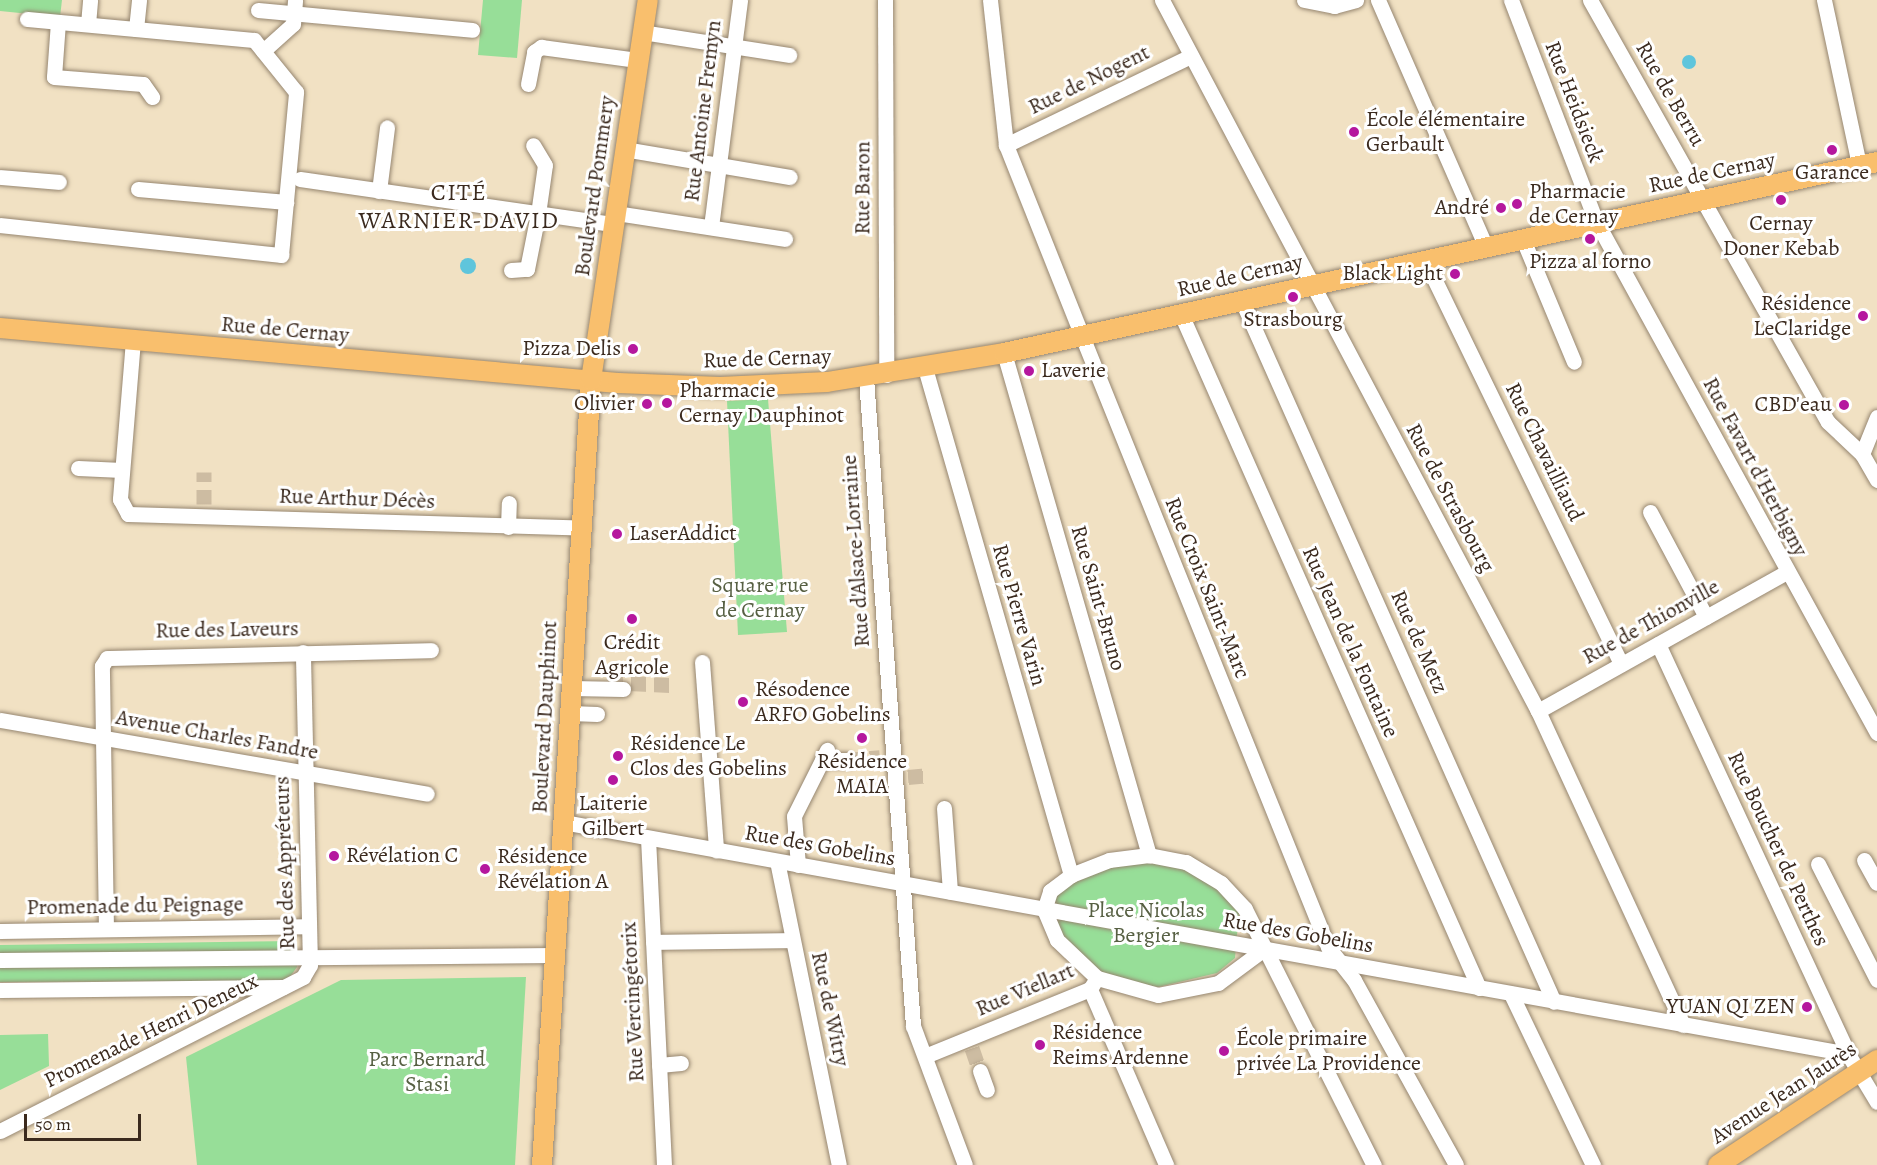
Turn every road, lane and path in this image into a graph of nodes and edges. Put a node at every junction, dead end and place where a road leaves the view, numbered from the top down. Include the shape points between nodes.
1 (90, 0) edge
2 (139, 0) edge
3 (648, 0) edge
4 (741, 0) edge
5 (885, 0) edge
6 (990, 0) edge
7 (1162, 0) edge
8 (1304, 0) edge
9 (1356, 0) edge
10 (1378, 0) edge
11 (1511, 0) edge
12 (1590, 0) edge
13 (1824, 0) edge
14 (295, 6) edge
15 (258, 10) dead end
16 (27, 19) dead end
17 (58, 22) junction
18 (88, 24) junction
19 (136, 29) junction
20 (471, 30) dead end
21 (642, 32) junction
22 (738, 47) junction
23 (262, 51) junction
24 (789, 55) dead end
25 (1191, 56) junction
26 (637, 60) junction
27 (528, 84) dead end
28 (152, 97) dead end
29 (387, 128) dead end
30 (533, 145) dead end
31 (1006, 145) junction
32 (624, 149) junction
33 (1868, 164) edge
34 (720, 165) junction
35 (0, 177) edge
36 (790, 177) dead end
37 (300, 179) dead end
38 (59, 182) dead end
39 (138, 189) dead end
40 (379, 191) junction
41 (1705, 200) junction
42 (286, 202) junction
43 (538, 214) junction
44 (615, 219) junction
45 (1596, 221) junction
46 (0, 225) edge
47 (711, 227) junction
48 (1522, 237) junction
49 (785, 239) dead end
50 (1485, 245) junction
51 (1425, 260) junction
52 (511, 270) dead end
53 (1311, 285) junction
54 (1242, 301) junction
55 (1181, 314) junction
56 (0, 328) edge
57 (1082, 336) junction
58 (133, 340) junction
59 (1004, 353) junction
60 (1574, 362) dead end
61 (925, 368) junction
62 (886, 375) junction
63 (866, 378) junction
64 (591, 380) junction
65 (1877, 417) edge
66 (1862, 454) junction
67 (78, 468) dead end
68 (122, 470) junction
69 (1877, 480) edge
70 (509, 503) dead end
71 (1650, 512) dead end
72 (508, 527) junction
73 (579, 527) junction
74 (1787, 572) junction
75 (1706, 617) junction
76 (1658, 644) junction
77 (431, 650) dead end
78 (303, 652) junction
79 (702, 662) dead end
80 (1621, 664) junction
81 (571, 688) junction
82 (623, 689) tunnel mouth
83 (1538, 711) junction
84 (570, 713) junction
85 (597, 714) dead end
86 (0, 720) edge
87 (1877, 734) edge
88 (104, 738) junction
89 (847, 760) tunnel mouth
90 (305, 773) junction
91 (427, 794) dead end
92 (944, 808) dead end
93 (563, 822) junction
94 (648, 838) junction
95 (716, 850) junction
96 (1149, 855) junction
97 (1864, 860) dead end
98 (777, 861) junction
99 (1818, 864) dead end
100 (798, 865) junction
101 (1071, 875) junction
102 (1877, 883) edge
103 (904, 884) junction
104 (950, 892) junction
105 (1044, 910) junction
106 (306, 926) junction
107 (106, 929) junction
108 (0, 931) edge
109 (792, 940) junction
110 (653, 942) junction
111 (1264, 949) junction
112 (554, 955) junction
113 (0, 960) edge
114 (310, 961) junction
115 (1343, 964) junction
116 (1877, 981) edge
117 (1093, 984) junction
118 (289, 987) junction
119 (1479, 988) junction
120 (0, 990) edge
121 (1510, 994) junction
122 (1554, 1002) junction
123 (1683, 1025) junction
124 (1848, 1054) junction
125 (925, 1056) junction
126 (1877, 1060) edge
127 (681, 1064) dead end
128 (659, 1065) junction
129 (980, 1071) tunnel mouth
130 (1858, 1072) junction
131 (987, 1090) dead end
132 (1877, 1102) edge
133 (0, 1131) edge
134 (542, 1165) edge
135 (664, 1165) edge
136 (839, 1165) edge
137 (965, 1165) edge
138 (1166, 1165) edge
139 (1374, 1165) edge
140 (1456, 1165) edge
141 (1593, 1165) edge
142 (1718, 1165) edge

1 - 18 street
2 - 19 street
3 - 21 main road, Boulevard Pommery
4 - 22 street, Rue Antoine Fremyn
5 - 62 street, Rue Baron
6 - 31 street, Rue Croix Saint-Marc
7 - 25 street, Rue de Strasbourg
8 - 9 street via 1334,6
10 - 50 street
11 - 45 street, Rue Heidsieck
12 - 41 street, Rue de Berru
13 - 33 street
14 - 15 street
14 - 20 street
14 - 23 street via 293,24
16 - 17 street
17 - 18 street
17 - 28 street via 54,77 143,84
18 - 19 street
19 - 23 street via 254,40
21 - 22 street
21 - 26 main road, Boulevard Pommery
22 - 24 street
22 - 34 street, Rue Antoine Fremyn
23 - 42 street via 296,92
25 - 31 street, Rue de Nogent
25 - 53 street, Rue de Strasbourg
26 - 27 street via 541,47 534,52
26 - 32 main road, Boulevard Pommery
29 - 40 street
30 - 43 street via 545,165
31 - 57 street, Rue Croix Saint-Marc
32 - 34 street
32 - 44 main road, Boulevard Pommery
33 - 41 main road, Rue de Cernay
34 - 36 street
34 - 47 street, Rue Antoine Fremyn
35 - 38 street
37 - 40 street
39 - 42 street
40 - 43 street
41 - 45 main road, Rue de Cernay
41 - 66 street, Rue de Berru via 1828,422
42 - 46 street via 281,255
43 - 44 street
43 - 52 street via 527,269
44 - 47 street
44 - 64 main road, Boulevard Pommery
45 - 48 main road, Rue de Cernay
45 - 74 street, Rue Favart d'Herbigny
47 - 49 street
48 - 50 main road, Rue de Cernay
48 - 60 street
50 - 51 main road, Rue de Cernay
51 - 53 main road, Rue de Cernay
51 - 80 street, Rue Chavailliaud
53 - 54 main road, Rue de Cernay
53 - 83 street, Rue de Strasbourg
54 - 55 main road, Rue de Cernay
54 - 122 street, Rue de Metz
55 - 57 main road, Rue de Cernay
55 - 119 street, Rue Jean de la Fontaine
56 - 58 main road, Rue de Cernay
57 - 59 main road, Rue de Cernay
57 - 115 street, Rue Croix Saint-Marc via 1328,946
58 - 64 main road, Rue de Cernay
58 - 68 street, Rue Arthur Décès
59 - 61 main road, Rue de Cernay
59 - 96 street, Rue Saint-Bruno
61 - 62 main road, Rue de Cernay
61 - 101 street, Rue Pierre Varin
62 - 63 main road, Rue de Cernay
63 - 64 main road, Rue de Cernay via 720,387
63 - 103 street, Rue d'Alsace-Lorraine via 887,757 902,777
64 - 73 main road, Boulevard Dauphinot
65 - 66 street
66 - 69 street, Rue de Berru
67 - 68 street
68 - 72 street, Rue Arthur Décès via 120,499 128,514 204,511
70 - 72 street
71 - 75 street
72 - 73 street, Rue Arthur Décès
73 - 81 main road, Boulevard Dauphinot
74 - 75 street, Rue de Thionville
74 - 87 street, Rue Favart d'Herbigny
75 - 76 street, Rue de Thionville
76 - 80 street, Rue de Thionville
76 - 124 street, Rue Boucher de Perthes
77 - 78 street, Rue des Laveurs
78 - 88 street, Rue des Laveurs via 107,658 102,666
78 - 90 street, Rue des Appréteurs
79 - 95 street
80 - 83 street, Rue de Thionville
81 - 82 street
81 - 84 main road, Boulevard Dauphinot
83 - 123 street, Rue de Strasbourg
84 - 85 street
84 - 93 main road, Boulevard Dauphinot
86 - 88 street, Avenue Charles Fandre
88 - 90 street, Avenue Charles Fandre
88 - 107 street
89 - 100 street via 825,755 794,816
90 - 91 street, Avenue Charles Fandre
90 - 106 street, Rue des Appréteurs
92 - 104 street
93 - 94 street, Rue des Gobelins
93 - 112 main road, Boulevard Dauphinot
94 - 95 street, Rue des Gobelins
94 - 110 street, Rue Vercingétorix
95 - 98 street, Rue des Gobelins
96 - 101 street via 1109,860
96 - 111 street via 1186,862 1221,883 1245,909
97 - 102 street
98 - 100 street, Rue des Gobelins
98 - 109 street, Rue de Witry
99 - 116 street
100 - 103 street, Rue des Gobelins
101 - 105 street via 1050,891
103 - 104 street, Rue des Gobelins
103 - 125 street, Rue d'Alsace-Lorraine via 913,1026
104 - 105 street, Rue des Gobelins
105 - 111 street, Rue des Gobelins
105 - 117 street via 1057,940
106 - 107 street, Promenade du Peignage
106 - 114 street, Rue des Appréteurs
107 - 108 street, Promenade du Peignage
109 - 110 street via 736,947
109 - 136 street, Rue de Witry via 815,1017
110 - 128 street, Rue Vercingétorix
111 - 115 street, Rue des Gobelins
111 - 117 street via 1218,983 1196,991 1158,995
111 - 139 street
112 - 114 street
112 - 134 main road, Boulevard Dauphinot
113 - 114 street
114 - 118 street
115 - 119 street, Rue des Gobelins
115 - 140 street, Rue Croix Saint-Marc
117 - 125 street, Rue Viellart via 970,1043
117 - 138 street
118 - 120 street
118 - 133 street, Promenade Henri Deneux
119 - 121 street, Rue des Gobelins
121 - 122 street, Rue des Gobelins
121 - 141 street
122 - 123 street, Rue des Gobelins
123 - 124 street, Rue des Gobelins
124 - 130 street, Rue Boucher de Perthes
125 - 137 street, Rue d'Alsace-Lorraine
126 - 130 main road, Avenue Jean Jaurès
127 - 128 street
128 - 135 street, Rue Vercingétorix
129 - 131 street
130 - 132 street, Rue Boucher de Perthes
130 - 142 main road, Avenue Jean Jaurès

